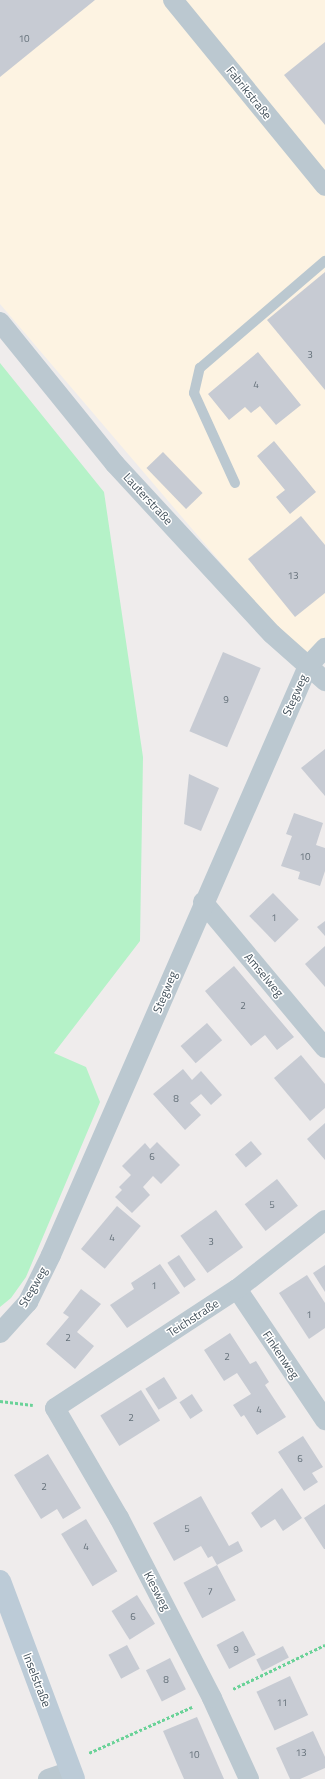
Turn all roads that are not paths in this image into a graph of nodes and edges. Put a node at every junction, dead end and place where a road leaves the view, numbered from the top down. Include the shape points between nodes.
1 (173, 0) edge
2 (325, 186) edge
3 (325, 262) edge
4 (0, 322) edge
5 (234, 482) dead end
6 (325, 648) edge
7 (308, 666) junction
8 (325, 681) edge
9 (203, 902) junction
10 (325, 1048) edge
11 (325, 1220) edge
12 (237, 1289) junction
13 (0, 1333) edge
14 (55, 1408) joint
15 (325, 1420) edge
16 (0, 1581) edge
17 (73, 1775) edge
18 (48, 1779) edge
19 (248, 1779) edge

1 - 2 street, Fabrikstraße
3 - 5 lane via 200,368 194,393
4 - 7 street, Lauterstraße via 115,464 272,634
6 - 7 street, Stegweg
7 - 8 street, Lauterstraße
7 - 9 street, Stegweg
9 - 10 street, Amselweg
9 - 13 street, Stegweg via 51,1255 28,1302
11 - 12 street, Teichstraße
12 - 14 street, Teichstraße
12 - 15 street, Finkenweg
14 - 19 street, Kiesweg via 122,1525 212,1698
16 - 17 street, Inselstraße
17 - 18 street

